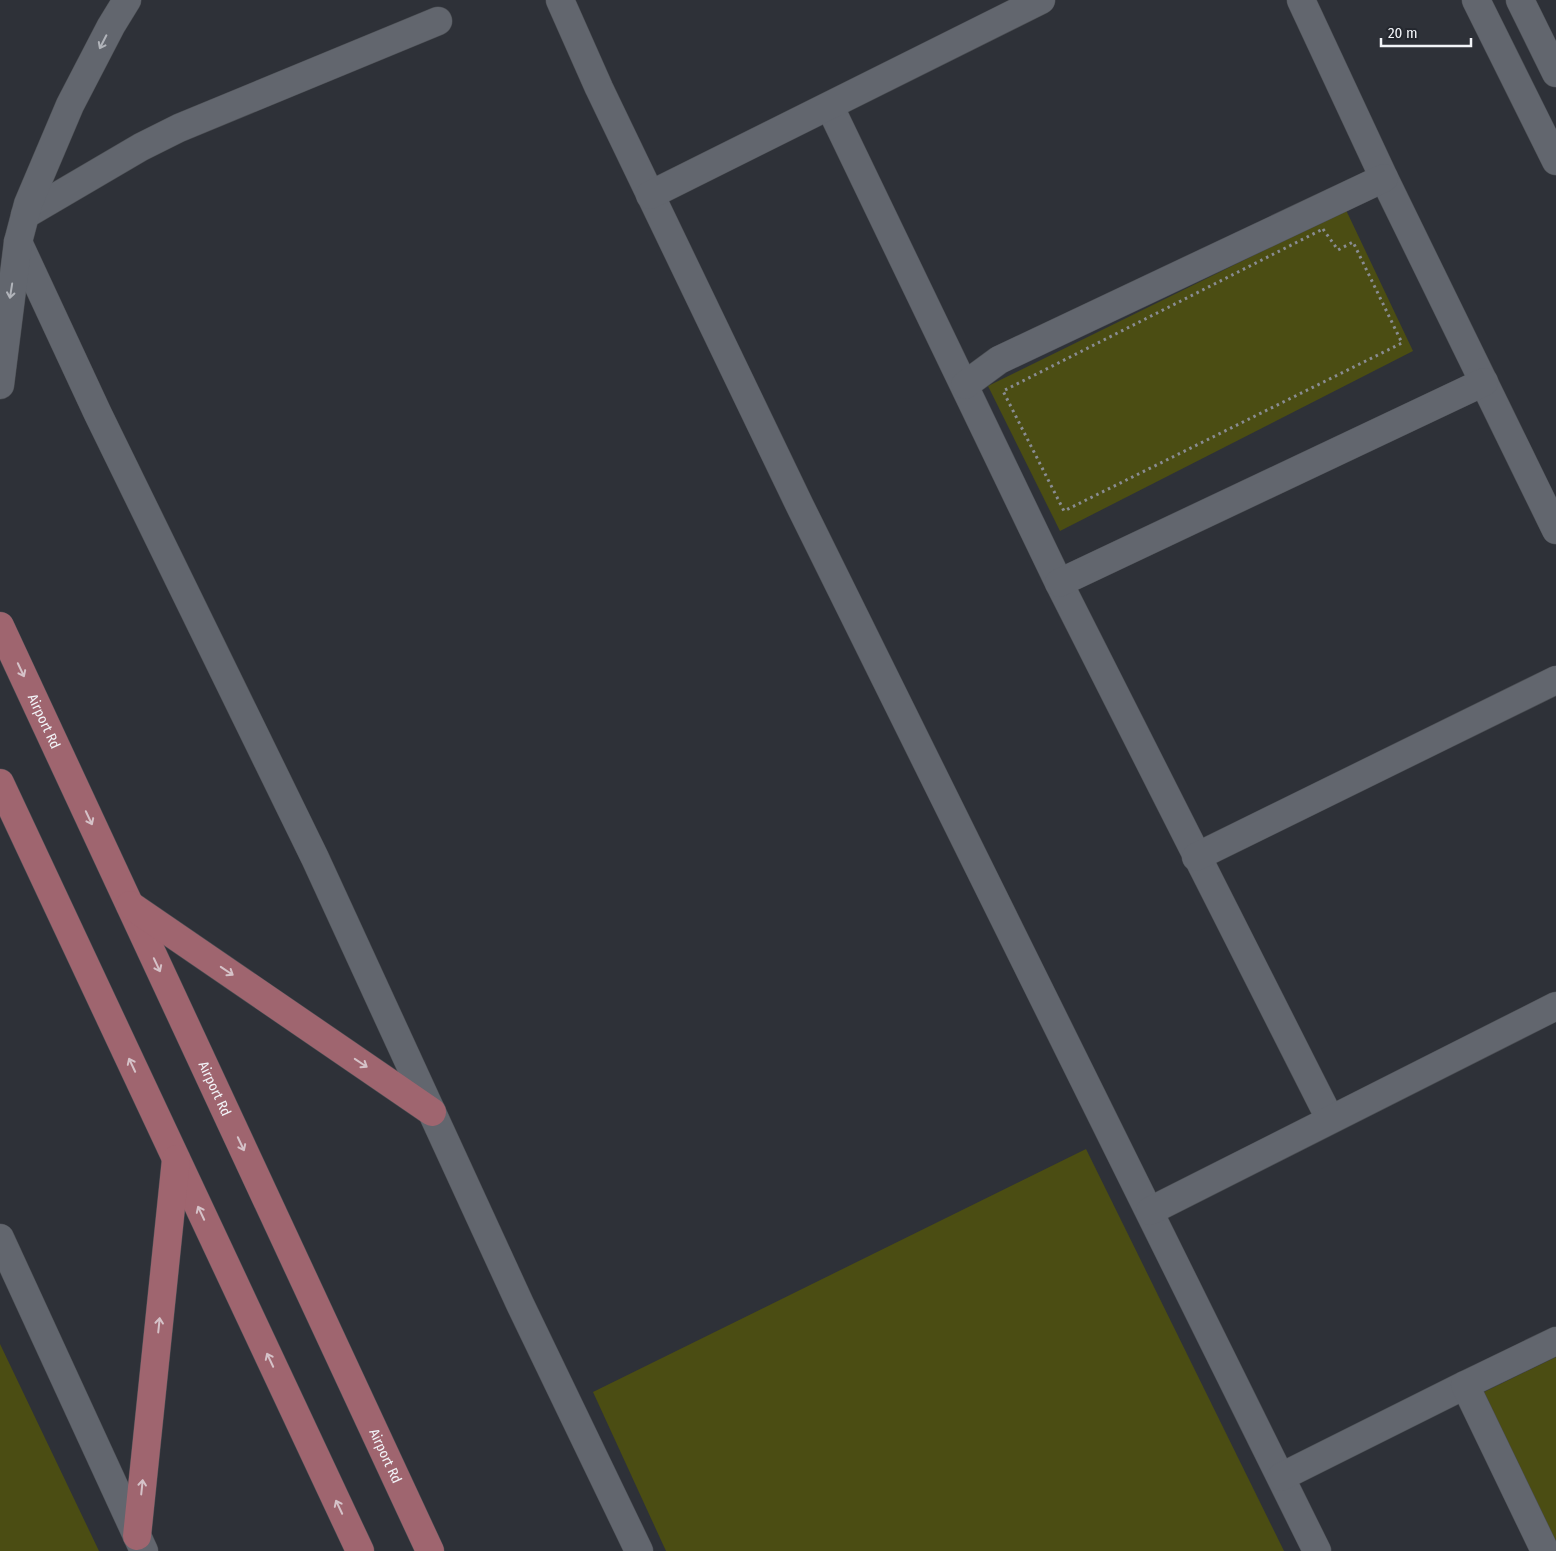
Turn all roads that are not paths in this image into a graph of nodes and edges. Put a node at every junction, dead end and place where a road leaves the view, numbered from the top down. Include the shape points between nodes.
1 (127, 0) edge
2 (560, 0) edge
3 (1041, 0) edge
4 (1301, 0) edge
5 (1476, 0) edge
6 (1520, 0) edge
7 (438, 20) dead end
8 (1556, 73) edge
9 (830, 107) junction
10 (1556, 161) edge
11 (1384, 178) junction
12 (650, 195) junction
13 (25, 215) junction
14 (18, 242) junction
15 (1484, 382) junction
16 (0, 385) edge
17 (965, 385) junction
18 (1556, 530) edge
19 (1059, 583) junction
20 (0, 626) edge
21 (1556, 680) edge
22 (0, 783) edge
23 (1196, 857) junction
24 (129, 904) junction
25 (1556, 1006) edge
26 (432, 1112) junction
27 (1330, 1119) junction
28 (176, 1158) junction
29 (1150, 1211) junction
30 (0, 1238) edge
31 (1556, 1341) edge
32 (1464, 1386) junction
33 (1281, 1477) junction
34 (141, 1543) edge
35 (360, 1551) edge
36 (430, 1551) edge
37 (639, 1551) edge
38 (1317, 1551) edge
39 (1545, 1551) edge

1 -> 13 street via 70,105
2 - 12 street
3 - 9 street
4 - 11 street
5 - 10 street
6 - 8 street
7 - 13 street via 179,128 140,147
9 - 12 street
9 - 17 street
11 - 15 street
11 - 17 street via 999,360
12 - 29 street
13 - 14 street
14 -> 16 street
14 - 26 street via 102,423 315,858
15 - 18 street
15 - 19 street
17 - 19 street
19 - 23 street
20 -> 24 main road, Airport Rd
21 - 23 street
28 -> 22 main road
23 - 27 street
24 -> 26 main road
24 -> 36 main road, Airport Rd
25 - 27 street
26 - 37 street
27 - 29 street
34 -> 28 main road
35 -> 28 main road
29 - 33 street
30 - 34 street
31 - 32 street
32 - 33 street
32 - 39 street
33 - 38 street

